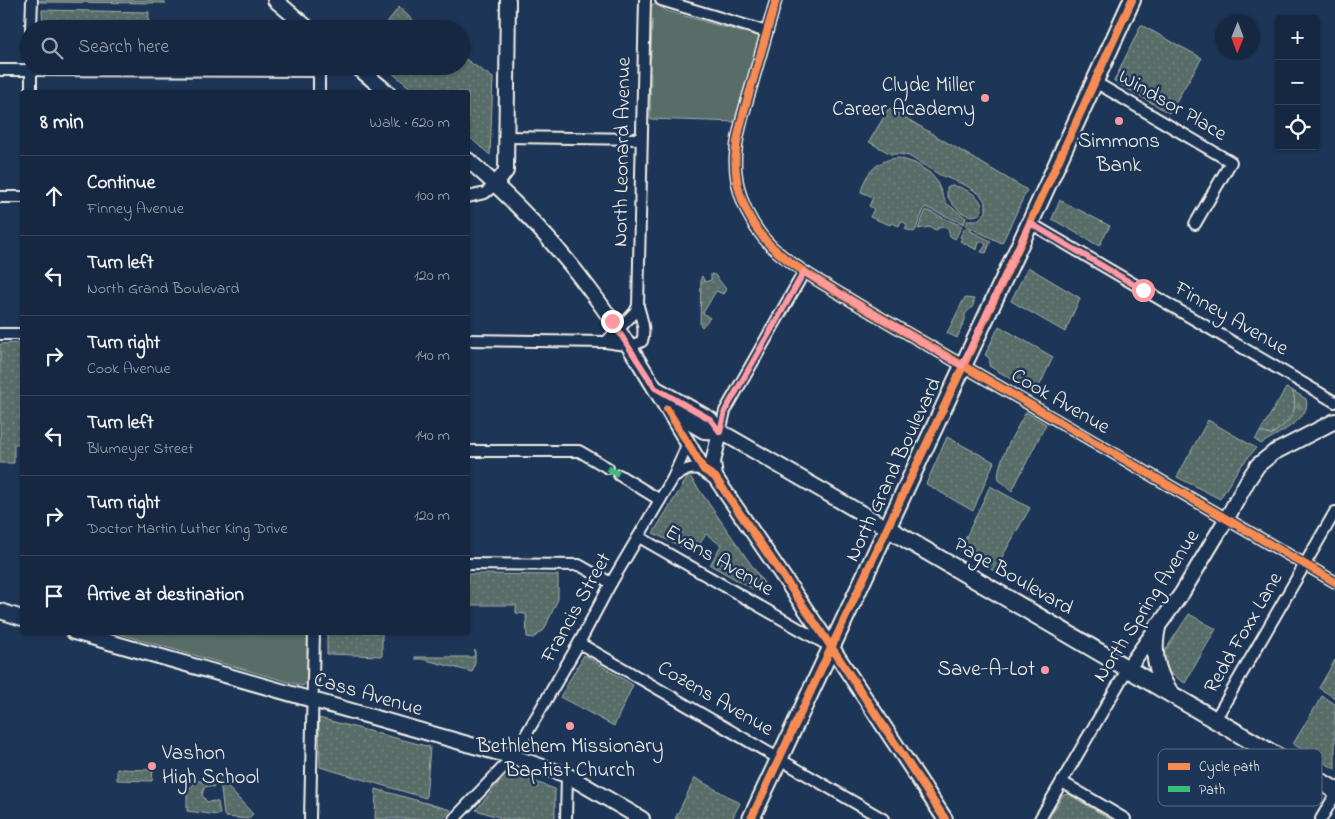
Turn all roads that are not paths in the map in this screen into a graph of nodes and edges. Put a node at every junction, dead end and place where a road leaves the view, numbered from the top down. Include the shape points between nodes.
1 (32, 0) edge
2 (275, 0) edge
3 (508, 0) edge
4 (644, 0) edge
5 (661, 0) edge
6 (776, 0) edge
7 (1128, 1) edge
8 (31, 20) edge
9 (299, 20) edge
10 (767, 32) junction
11 (20, 69) edge
12 (0, 70) edge
13 (31, 75) edge
14 (320, 75) edge
15 (367, 75) edge
16 (1095, 82) junction
17 (31, 90) edge
18 (319, 90) edge
19 (386, 90) edge
20 (506, 137) junction
21 (642, 140) junction
22 (470, 162) edge
23 (496, 184) junction
24 (0, 197) edge
25 (20, 197) edge
26 (470, 197) edge
27 (1030, 223) junction
28 (1195, 224) dead end
29 (804, 272) junction
30 (638, 306) junction
31 (618, 329) junction
32 (0, 334) edge
33 (20, 334) edge
34 (470, 340) edge
35 (606, 342) junction
36 (629, 346) junction
37 (962, 366) junction
38 (655, 388) junction
39 (1335, 402) edge
40 (667, 409) junction
41 (1335, 421) edge
42 (720, 432) junction
43 (686, 442) junction
44 (470, 451) edge
45 (608, 468) dead end
46 (709, 473) junction
47 (619, 474) dead end
48 (674, 478) junction
49 (660, 500) junction
50 (1335, 512) edge
51 (1227, 518) junction
52 (887, 528) junction
53 (640, 537) junction
54 (470, 564) edge
55 (1305, 565) junction
56 (1335, 582) edge
57 (611, 583) junction
58 (0, 611) edge
59 (20, 617) edge
60 (1157, 627) junction
61 (85, 635) edge
62 (314, 635) edge
63 (579, 643) junction
64 (832, 648) junction
65 (1128, 668) junction
66 (1170, 693) junction
67 (313, 700) junction
68 (1215, 720) junction
69 (1265, 749) edge
70 (513, 756) junction
71 (780, 758) junction
72 (567, 774) junction
73 (1062, 782) junction
74 (1322, 782) edge
75 (1335, 790) edge
76 (1335, 795) edge
77 (940, 817) edge
78 (310, 819) edge
79 (454, 819) edge
80 (566, 819) edge
81 (642, 819) edge
82 (751, 819) edge
83 (883, 819) edge
84 (1040, 819) edge
85 (1125, 819) edge
86 (1321, 819) edge

1 - 8 street
2 - 9 main road
3 - 20 main road
4 - 21 street, North Leonard Avenue
5 - 10 street
6 - 10 street, Cook Avenue
7 - 16 main road, North Grand Boulevard
10 - 29 street, Cook Avenue via 746,104 736,151 736,174 740,198 753,223 772,246
11 - 12 street
13 - 17 street
14 - 18 street
15 - 19 main road
16 - 27 main road, North Grand Boulevard
16 - 28 street, Windsor Place via 1231,162
20 - 21 street
20 - 23 main road via 506,171
21 - 30 street, North Leonard Avenue
22 - 23 main road
23 - 26 street via 485,193
23 - 31 main road via 548,238
24 - 25 street
27 - 37 main road, North Grand Boulevard
27 - 39 street, Finney Avenue
29 - 37 street, Cook Avenue
29 - 42 street via 725,411
30 - 31 street
30 - 36 street, North Leonard Avenue via 643,337 642,341
31 - 35 street
31 - 36 main road
32 - 33 street
34 - 35 street
35 - 36 street
36 - 38 main road
37 - 51 street, Cook Avenue
37 - 52 main road, North Grand Boulevard
38 - 40 main road
38 - 42 main road via 710,419
40 - 42 main road, Page Boulevard via 704,431
40 - 43 main road
41 - 51 main road, North Spring Avenue via 1272,453 1258,465
42 - 46 main road
42 - 52 main road, Page Boulevard
43 - 46 main road
43 - 48 street, Francis Street
44 - 45 street via 579,451
46 - 48 street via 690,468
46 - 64 main road
47 - 49 street
48 - 49 street, Francis Street
49 - 53 street, Francis Street
50 - 55 street, Redd Foxx Lane
51 - 55 street, Cook Avenue
51 - 60 main road, North Spring Avenue via 1182,593
52 - 64 main road, North Grand Boulevard
52 - 65 main road, Page Boulevard
53 - 57 street, Francis Street
53 - 64 street, Evans Avenue
54 - 57 street via 579,565
55 - 56 street, Cook Avenue
55 - 68 street, Redd Foxx Lane
57 - 63 street, Francis Street
58 - 59 main road
60 - 65 main road, North Spring Avenue
60 - 66 main road via 1155,662
61 - 67 main road, Cass Avenue
62 - 67 street
63 - 70 street, Francis Street
63 - 71 street, Cozens Avenue
64 - 71 main road, North Grand Boulevard
64 - 77 main road
65 - 66 main road, Page Boulevard
65 - 73 street, North Spring Avenue
66 - 68 main road, Page Boulevard
67 - 70 main road, Cass Avenue
67 - 78 street
68 - 69 main road, Page Boulevard
70 - 72 main road, Cass Avenue
70 - 79 street, Francis Street
71 - 82 main road, North Grand Boulevard
71 - 83 street, Cozens Avenue
72 - 80 street
72 - 81 main road, Cass Avenue
73 - 84 street, North Spring Avenue
73 - 85 street
74 - 75 main road, Page Boulevard
76 - 86 street

